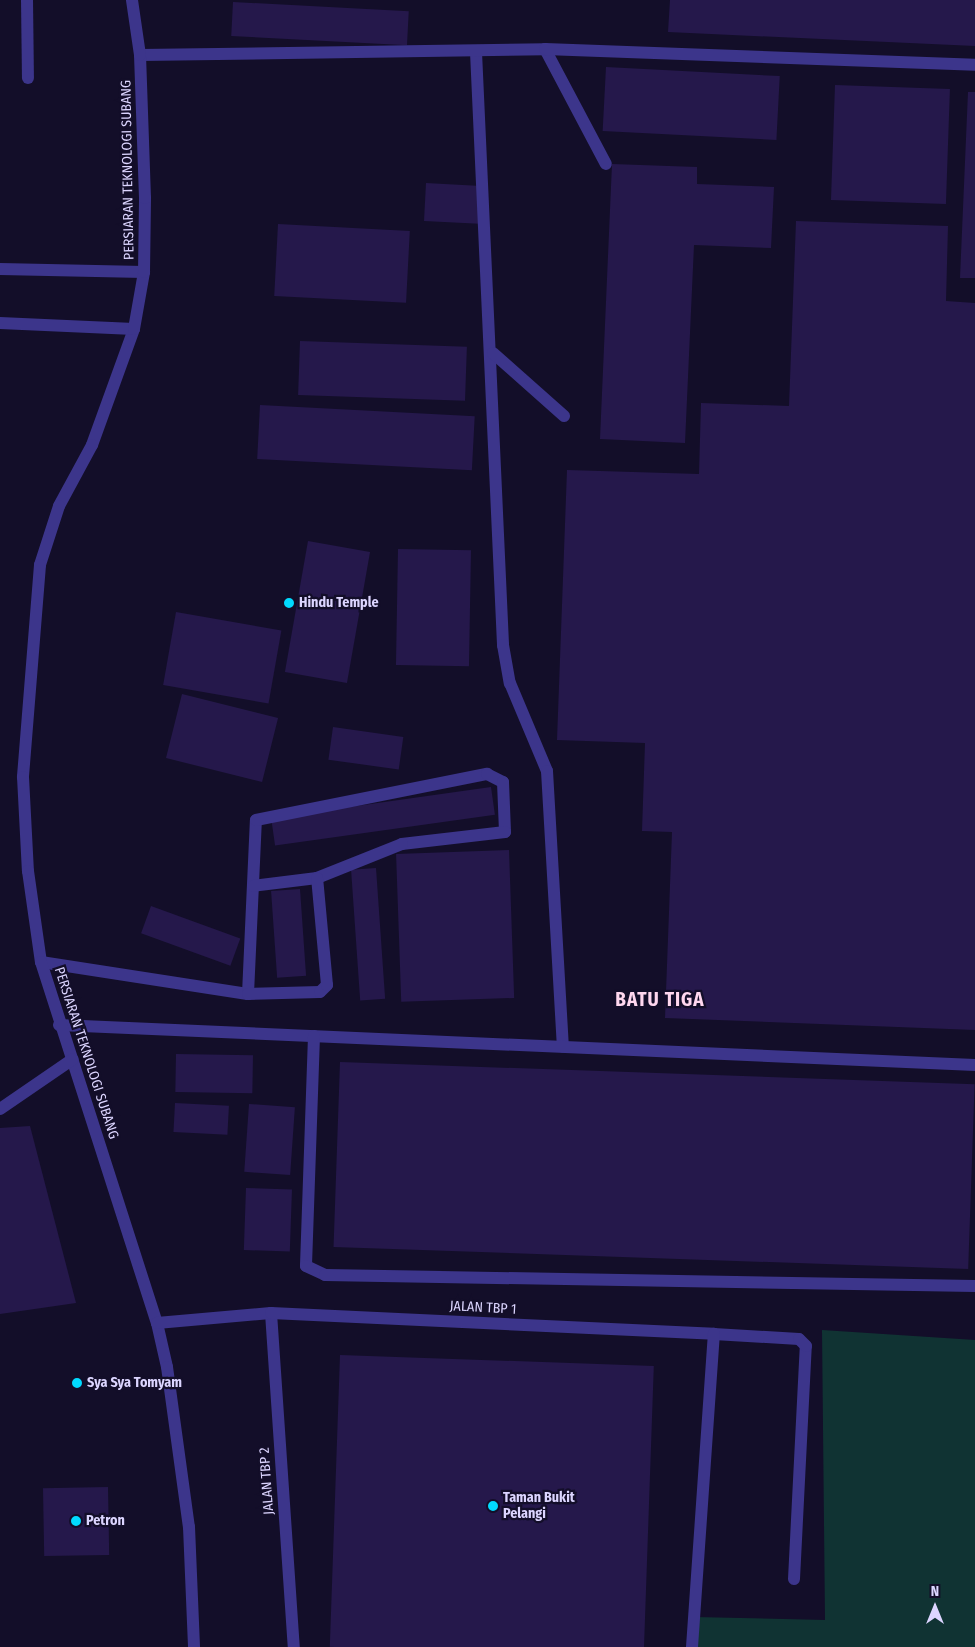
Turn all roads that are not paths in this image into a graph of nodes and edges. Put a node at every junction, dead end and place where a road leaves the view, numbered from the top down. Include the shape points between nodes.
1 (27, 0) edge
2 (132, 0) edge
3 (545, 49) junction
4 (476, 52) junction
5 (140, 54) junction
6 (975, 65) edge
7 (28, 78) dead end
8 (606, 164) dead end
9 (0, 269) edge
10 (144, 272) junction
11 (0, 323) edge
12 (134, 329) junction
13 (493, 353) junction
14 (564, 416) dead end
15 (317, 878) junction
16 (253, 886) junction
17 (41, 962) junction
18 (248, 994) junction
19 (60, 1025) junction
20 (314, 1036) junction
21 (563, 1047) junction
22 (73, 1059) junction
23 (975, 1065) edge
24 (0, 1110) edge
25 (975, 1286) edge
26 (271, 1313) junction
27 (157, 1323) junction
28 (714, 1334) junction
29 (794, 1579) dead end
30 (194, 1647) edge
31 (294, 1647) edge
32 (692, 1647) edge

1 - 7 street
2 - 5 street, PERSIARAN TEKNOLOGI SUBANG
3 - 4 street
3 - 6 street
3 - 8 street
4 - 5 street
4 - 13 street
5 - 10 street, PERSIARAN TEKNOLOGI SUBANG
9 - 10 street
10 - 12 street, PERSIARAN TEKNOLOGI SUBANG
11 - 12 street
12 - 17 street, PERSIARAN TEKNOLOGI SUBANG via 92,445 59,506 40,565 24,778 28,871
13 - 14 street
13 - 21 street via 504,645 510,683 547,771
15 - 16 street
15 - 16 street via 402,844 506,832 504,782 486,774 256,820
15 - 18 street via 327,985 320,992
16 - 18 street
17 - 18 street
17 - 19 street, PERSIARAN TEKNOLOGI SUBANG
19 - 20 street
19 - 22 street, PERSIARAN TEKNOLOGI SUBANG
20 - 21 street
20 - 25 street via 306,1266 325,1275
21 - 23 street
22 - 24 street
22 - 27 street, PERSIARAN TEKNOLOGI SUBANG
26 - 27 street, JALAN TBP 1
26 - 28 street, JALAN TBP 1
26 - 31 street, JALAN TBP 2
27 - 30 street, PERSIARAN TEKNOLOGI SUBANG via 189,1527
28 - 29 street, JALAN TBP 1 via 799,1340 806,1346
28 - 32 street

